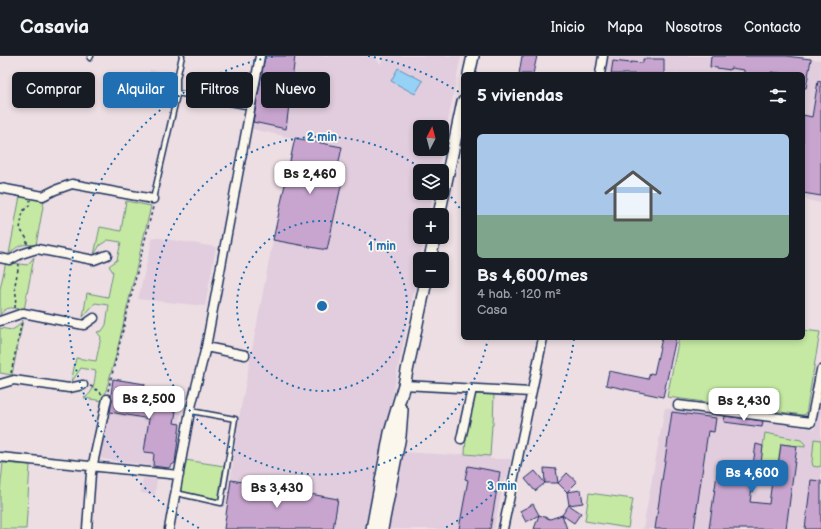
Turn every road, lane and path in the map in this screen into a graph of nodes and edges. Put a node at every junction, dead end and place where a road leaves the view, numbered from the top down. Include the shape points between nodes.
1 (182, 56) edge
2 (260, 56) edge
3 (473, 56) edge
4 (603, 56) edge
5 (469, 72) edge
6 (600, 72) edge
7 (178, 74) edge
8 (253, 95) edge
9 (174, 108) edge
10 (251, 108) edge
11 (461, 111) edge
12 (0, 188) edge
13 (31, 198) dead end
14 (153, 199) junction
15 (440, 208) edge
16 (27, 244) dead end
17 (107, 255) dead end
18 (0, 258) edge
19 (19, 264) dead end
20 (425, 288) edge
21 (15, 308) dead end
22 (23, 313) junction
23 (94, 318) dead end
24 (0, 321) edge
25 (543, 340) edge
26 (206, 347) junction
27 (245, 355) dead end
28 (821, 370) edge
29 (10, 380) junction
30 (0, 384) edge
31 (82, 385) joint
32 (404, 385) junction
33 (472, 389) junction
34 (531, 392) junction
35 (106, 399) junction
36 (678, 405) dead end
37 (190, 411) junction
38 (460, 439) dead end
39 (0, 457) edge
40 (0, 461) edge
41 (93, 465) junction
42 (179, 475) junction
43 (176, 493) junction
44 (87, 529) edge
45 (169, 529) edge
46 (372, 529) edge
47 (382, 529) edge
48 (503, 529) edge

1 - 7 lane
2 - 8 street
3 - 5 street
4 - 6 street
9 - 14 lane
10 - 26 street
11 - 15 street
12 - 14 street via 42,196 72,184
13 - 16 path via 29,206 22,211 20,228 27,239
14 - 35 path
17 - 18 street via 94,260 37,249 10,260
19 - 21 path via 15,285
20 - 32 street
22 - 23 street via 84,325
22 - 24 street
22 - 29 path
25 - 34 street
26 - 27 street
26 - 37 street
28 - 36 street via 811,422
29 - 30 street
29 - 31 street via 69,388
31 - 35 path via 93,386
32 - 33 street
32 - 46 street via 390,433
32 - 47 street via 400,436
33 - 34 street
33 - 38 street
34 - 48 street
35 - 41 street
37 - 42 street
37 - 43 lane via 236,419 221,503
39 - 40 street
39 - 41 street
41 - 42 street
41 - 44 street
42 - 43 street
43 - 45 street

